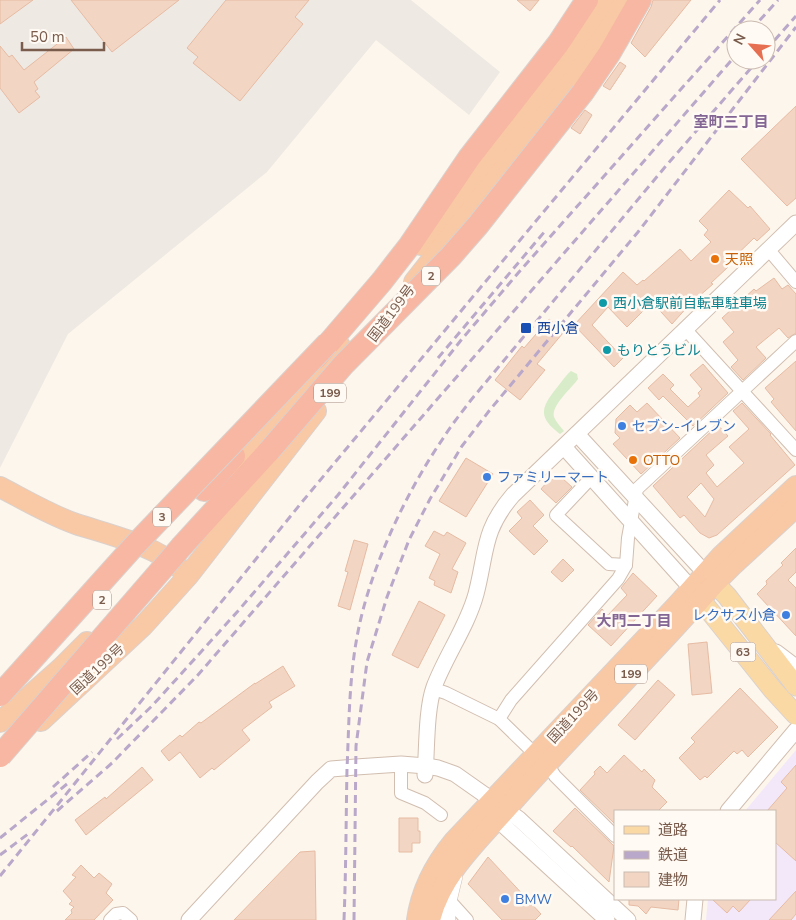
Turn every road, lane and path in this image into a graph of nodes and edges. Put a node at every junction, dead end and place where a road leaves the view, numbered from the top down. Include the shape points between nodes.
1 (586, 0) edge
2 (605, 0) edge
3 (625, 0) edge
4 (640, 0) edge
5 (796, 223) edge
6 (768, 250) junction
7 (796, 282) edge
8 (686, 330) junction
9 (796, 341) edge
10 (328, 343) junction
11 (742, 390) junction
12 (577, 434) junction
13 (564, 447) junction
14 (796, 450) edge
15 (591, 478) junction
16 (796, 486) edge
17 (0, 487) edge
18 (636, 498) junction
19 (796, 508) edge
20 (631, 523) junction
21 (174, 552) junction
22 (626, 565) junction
23 (188, 576) junction
24 (710, 578) junction
25 (696, 594) junction
26 (762, 640) junction
27 (796, 667) edge
28 (796, 686) edge
29 (434, 689) junction
30 (0, 695) edge
31 (0, 709) edge
32 (796, 715) edge
33 (499, 719) junction
34 (0, 722) edge
35 (796, 730) edge
36 (0, 736) edge
37 (0, 757) edge
38 (542, 760) junction
39 (401, 768) junction
40 (425, 770) junction
41 (496, 809) junction
42 (729, 810) edge
43 (441, 815) dead end
44 (614, 835) edge
45 (459, 864) junction
46 (448, 898) junction
47 (695, 900) edge
48 (618, 914) edge
49 (110, 920) edge
50 (131, 920) edge
51 (189, 920) edge
52 (417, 920) edge
53 (430, 920) edge
54 (446, 920) edge
55 (467, 920) edge
56 (693, 920) edge

1 - 10 highway, 2 via 558,44 488,132 410,245
2 - 21 highway, 国道199号 / 199 via 576,46 520,121
3 - 23 highway, 国道199号 / 199 via 559,99 442,245
4 - 21 highway, 2, bridge via 583,92 478,225 350,358
5 - 6 street
6 - 7 street
6 - 8 street
8 - 11 street
8 - 12 street
9 - 11 street
10 - 30 highway, 3, bridge via 133,547
10 - 31 highway, 2, bridge via 204,490
11 - 14 street
11 - 18 street via 637,489
12 - 13 street
12 - 18 street
13 - 15 street
13 - 29 street via 495,518 468,617
15 - 20 street
15 - 22 street via 556,515 609,564
16 - 24 highway, 国道199号 / 199
17 - 21 highway via 75,523
18 - 20 street
18 - 24 street
19 - 24 highway, 国道199号 / 199 via 732,566
20 - 22 street
20 - 25 street
21 - 23 highway
21 - 34 highway, 国道199号 / 199 via 60,668
21 - 36 highway, 2, bridge
21 - 37 highway, bridge
22 - 33 street via 618,579 511,700
23 - 37 highway, 国道199号 / 199 via 143,626
24 - 25 highway, 国道199号 / 199
24 - 26 main road, 63
25 - 32 main road, 63 via 772,690
25 - 38 highway, 国道199号 / 199
26 - 27 street
26 - 28 main road, 63
29 - 33 street
29 - 40 street
33 - 38 street
35 - 42 street
38 - 41 highway, 国道199号 / 199
38 - 44 street
39 - 40 street
39 - 43 street via 401,793 425,803
39 - 51 street via 331,769
40 - 41 street
41 - 45 highway, 国道199号 / 199
41 - 48 street
41 - 52 highway, 国道199号 / 199 via 454,841 438,863 425,890
45 - 46 main road
45 - 53 highway, 国道199号 / 199 via 444,887
46 - 54 main road
46 - 55 street
47 - 56 street
49 - 50 street via 123,913

